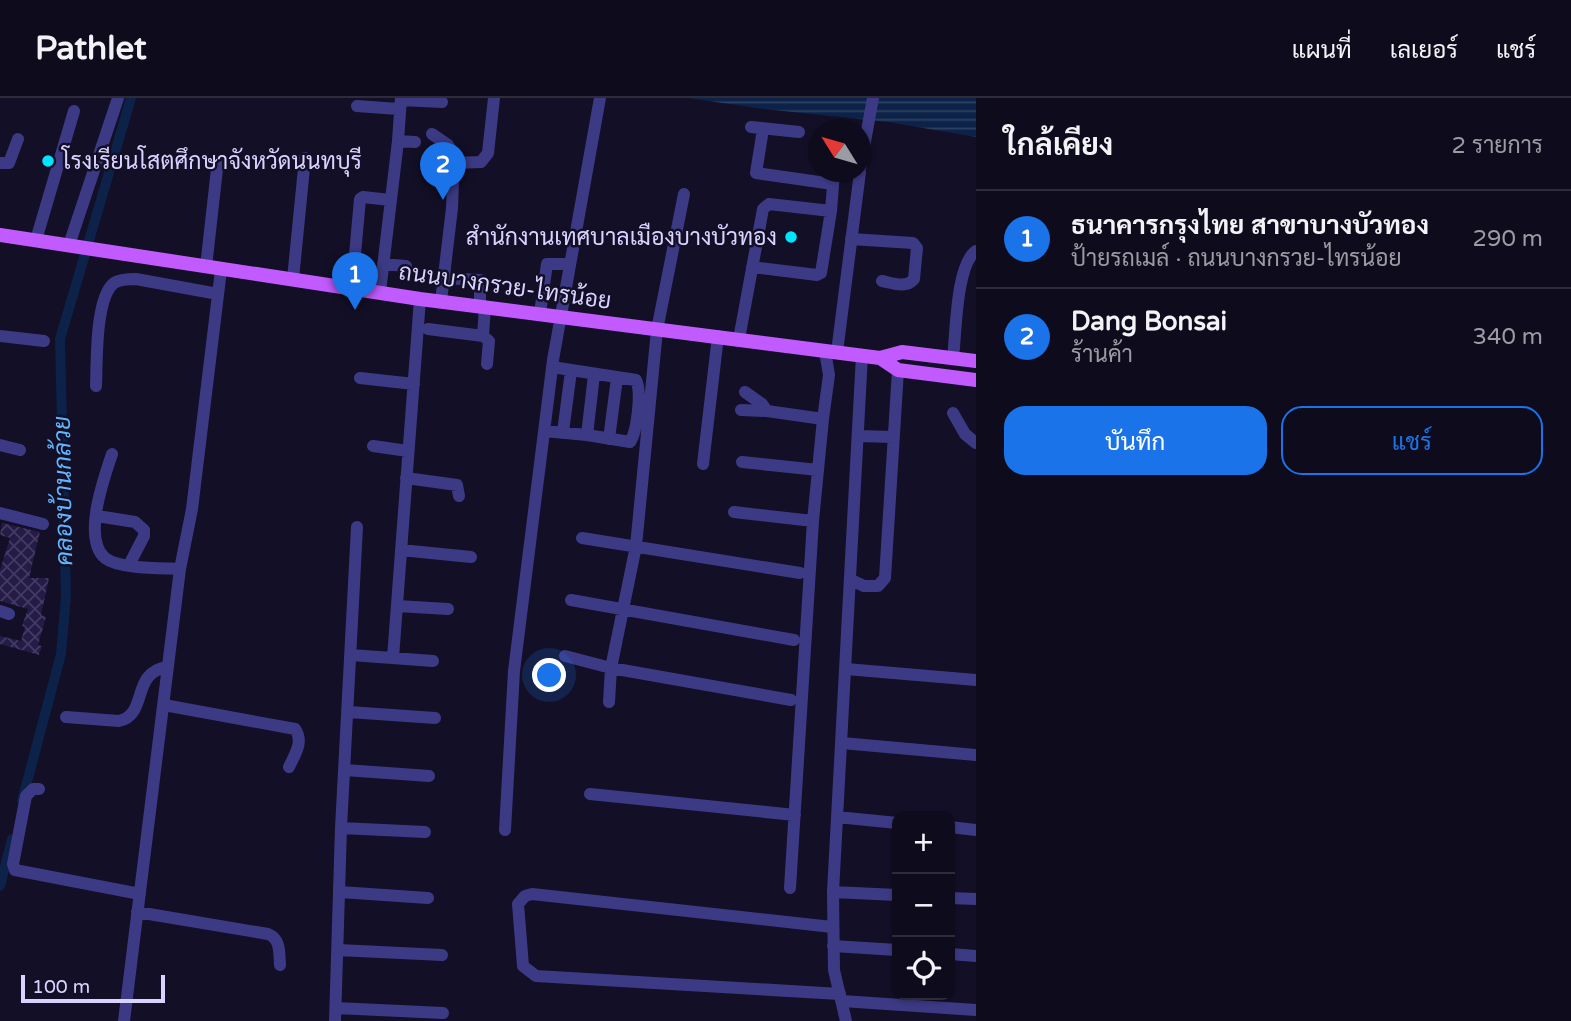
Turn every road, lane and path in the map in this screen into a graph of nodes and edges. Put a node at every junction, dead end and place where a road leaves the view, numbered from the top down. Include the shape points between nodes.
1 (118, 98) edge
2 (494, 98) edge
3 (600, 98) edge
4 (873, 98) edge
5 (400, 102) edge
6 (442, 102) dead end
7 (357, 106) dead end
8 (74, 111) dead end
9 (869, 119) edge
10 (799, 132) dead end
11 (432, 134) dead end
12 (18, 139) dead end
13 (398, 141) junction
14 (415, 142) dead end
15 (306, 158) dead end
16 (218, 160) dead end
17 (0, 163) edge
18 (453, 163) junction
19 (808, 176) edge
20 (834, 182) edge
21 (858, 182) edge
22 (684, 194) dead end
23 (390, 200) junction
24 (831, 211) junction
25 (0, 235) edge
26 (851, 239) junction
27 (36, 240) junction
28 (71, 245) junction
29 (976, 251) edge
30 (383, 264) junction
31 (569, 264) junction
32 (406, 266) dead end
33 (752, 267) junction
34 (205, 268) junction
35 (221, 270) junction
36 (444, 278) junction
37 (293, 279) junction
38 (881, 281) dead end
39 (352, 288) junction
40 (380, 292) junction
41 (218, 294) junction
42 (420, 299) junction
43 (441, 301) junction
44 (483, 306) junction
45 (540, 313) junction
46 (559, 316) junction
47 (428, 329) dead end
48 (657, 330) junction
49 (0, 335) edge
50 (483, 335) junction
51 (718, 336) junction
52 (739, 339) junction
53 (44, 341) dead end
54 (831, 351) junction
55 (862, 355) junction
56 (880, 358) junction
57 (953, 358) junction
58 (976, 361) edge
59 (487, 364) dead end
60 (552, 367) junction
61 (898, 370) junction
62 (571, 371) junction
63 (594, 375) junction
64 (360, 378) dead end
65 (617, 378) junction
66 (976, 380) edge
67 (414, 384) junction
68 (96, 386) dead end
69 (745, 392) dead end
70 (741, 410) dead end
71 (767, 411) junction
72 (953, 413) dead end
73 (822, 419) junction
74 (544, 431) junction
75 (563, 432) junction
76 (587, 435) junction
77 (858, 436) junction
78 (893, 437) junction
79 (609, 439) junction
80 (976, 443) edge
81 (0, 445) edge
82 (373, 446) dead end
83 (20, 450) dead end
84 (408, 451) junction
85 (112, 454) dead end
86 (742, 462) dead end
87 (703, 464) dead end
88 (818, 470) junction
89 (406, 478) junction
90 (459, 496) dead end
91 (734, 512) dead end
92 (0, 513) edge
93 (97, 516) junction
94 (813, 522) junction
95 (43, 524) dead end
96 (357, 527) dead end
97 (582, 538) dead end
98 (636, 546) junction
99 (401, 550) junction
100 (471, 557) dead end
101 (129, 565) junction
102 (180, 569) junction
103 (800, 573) dead end
104 (851, 580) junction
105 (571, 600) dead end
106 (397, 606) junction
107 (448, 608) dead end
108 (622, 610) junction
109 (794, 640) dead end
110 (351, 655) junction
111 (565, 656) dead end
112 (393, 658) junction
113 (433, 661) dead end
114 (168, 667) junction
115 (611, 668) junction
116 (846, 669) junction
117 (976, 680) edge
118 (791, 700) dead end
119 (609, 702) dead end
120 (164, 705) junction
121 (349, 712) junction
122 (66, 717) dead end
123 (435, 718) dead end
124 (842, 743) junction
125 (976, 755) edge
126 (289, 766) dead end
127 (345, 770) junction
128 (429, 776) dead end
129 (39, 789) dead end
130 (590, 794) dead end
131 (795, 816) junction
132 (837, 817) junction
133 (892, 822) edge
134 (341, 828) junction
135 (955, 828) edge
136 (505, 830) dead end
137 (976, 830) edge
138 (425, 832) dead end
139 (790, 888) dead end
140 (340, 892) junction
141 (833, 892) junction
142 (140, 894) junction
143 (892, 895) edge
144 (428, 898) dead end
145 (955, 898) edge
146 (976, 899) edge
147 (137, 912) junction
148 (832, 927) junction
149 (833, 946) junction
150 (338, 950) junction
151 (892, 950) edge
152 (955, 954) edge
153 (442, 955) dead end
154 (976, 956) edge
155 (280, 965) dead end
156 (841, 997) junction
157 (976, 1010) edge
158 (443, 1013) dead end
159 (336, 1014) edge
160 (127, 1020) edge
161 (846, 1021) edge

1 - 28 street
2 - 18 street via 488,153 481,162
3 - 31 street
4 - 9 street
5 - 6 street
5 - 7 street
5 - 13 street
8 - 27 street
10 - 19 street via 757,128 756,173
11 - 18 street via 448,145
12 - 17 street via 9,163
13 - 14 street
13 - 23 street
15 - 37 street
16 - 34 street
18 - 36 street
20 - 24 street
21 - 26 street
22 - 48 street
23 - 30 street
23 - 39 street via 360,199
24 - 33 street via 766,205
24 - 33 street via 819,274
25 - 27 main road, ถนนบางกรวย-ไทรน้อย
26 - 38 street via 913,243 917,248 911,283
26 - 54 street
27 - 28 main road, ถนนบางกรวย-ไทรน้อย
28 - 34 main road, ถนนบางกรวย-ไทรน้อย
29 - 57 street via 963,274
30 - 32 street
30 - 40 street
31 - 45 street via 547,264
31 - 46 street
33 - 52 street
34 - 35 main road, ถนนบางกรวย-ไทรน้อย
35 - 37 main road, ถนนบางกรวย-ไทรน้อย
35 - 41 street
36 - 43 street
36 - 44 street via 480,279
37 - 39 main road, ถนนบางกรวย-ไทรน้อย
39 - 40 main road, ถนนบางกรวย-ไทรน้อย
40 - 42 main road, ถนนบางกรวย-ไทรน้อย
41 - 68 street via 136,279 113,284 103,302
41 - 102 street via 192,509
42 - 43 main road, ถนนบางกรวย-ไทรน้อย
42 - 67 street
43 - 44 main road, ถนนบางกรวย-ไทรน้อย
44 - 45 main road, ถนนบางกรวย-ไทรน้อย
44 - 50 street
45 - 46 main road, ถนนบางกรวย-ไทรน้อย
46 - 48 main road, ถนนบางกรวย-ไทรน้อย
46 - 60 street
47 - 50 street
48 - 51 main road, ถนนบางกรวย-ไทรน้อย
48 - 98 street
49 - 53 street
50 - 59 street via 489,341
51 - 52 main road, ถนนบางกรวย-ไทรน้อย
51 - 87 street
52 - 54 main road, ถนนบางกรวย-ไทรน้อย
54 - 55 main road, ถนนบางกรวย-ไทรน้อย
54 - 73 street
55 - 56 main road, ถนนบางกรวย-ไทรน้อย
55 - 77 street
56 - 57 main road, ถนนบางกรวย-ไทรน้อย via 902,352
56 - 61 main road, ถนนบางกรวย-ไทรน้อย
57 - 58 main road, ถนนบางกรวย-ไทรน้อย
60 - 62 street
60 - 74 street
61 - 66 main road, ถนนบางกรวย-ไทรน้อย
61 - 78 street
62 - 63 street
62 - 75 street
63 - 65 street
63 - 76 street
64 - 67 street
65 - 79 street
65 - 79 street via 638,382 636,417 631,442
67 - 84 street
69 - 71 street
70 - 71 street
71 - 73 street
72 - 80 street
73 - 88 street
74 - 75 street
74 - 136 street via 514,671
75 - 76 street
76 - 79 street
77 - 78 street
77 - 104 street
78 - 104 street via 885,578 878,586
81 - 83 street
82 - 84 street
84 - 89 street
85 - 93 street
86 - 88 street
88 - 94 street
89 - 90 street via 457,485
89 - 99 street
91 - 94 street
92 - 95 street
93 - 101 street via 98,547 105,557
93 - 101 street via 135,522 144,530
94 - 131 street
96 - 110 street
97 - 98 street
98 - 103 street
98 - 108 street
99 - 100 street
99 - 106 street
101 - 102 street
102 - 114 street
104 - 116 street
105 - 108 street
106 - 107 street
106 - 112 street
108 - 109 street
108 - 115 street
110 - 112 street
110 - 121 street
111 - 115 street
112 - 113 street
114 - 120 street
114 - 122 street via 150,674 127,719
115 - 118 street
115 - 119 street
116 - 117 street
116 - 124 street
120 - 126 street via 295,729 299,743
120 - 142 street
121 - 123 street
121 - 127 street
124 - 125 street
124 - 132 street
127 - 128 street
127 - 134 street
129 - 142 street via 26,796 15,870
130 - 131 street
131 - 139 street
132 - 133 street
132 - 141 street
134 - 138 street
134 - 140 street
135 - 137 street
140 - 144 street
140 - 150 street
141 - 143 street
141 - 148 street
142 - 147 street
145 - 146 street
147 - 155 street via 268,934 277,940
147 - 160 street
148 - 149 street
148 - 156 street via 532,894 518,904 523,967 536,976
149 - 151 street
149 - 156 street
150 - 153 street
150 - 159 street
152 - 154 street
156 - 157 street
156 - 161 street
158 - 159 street

